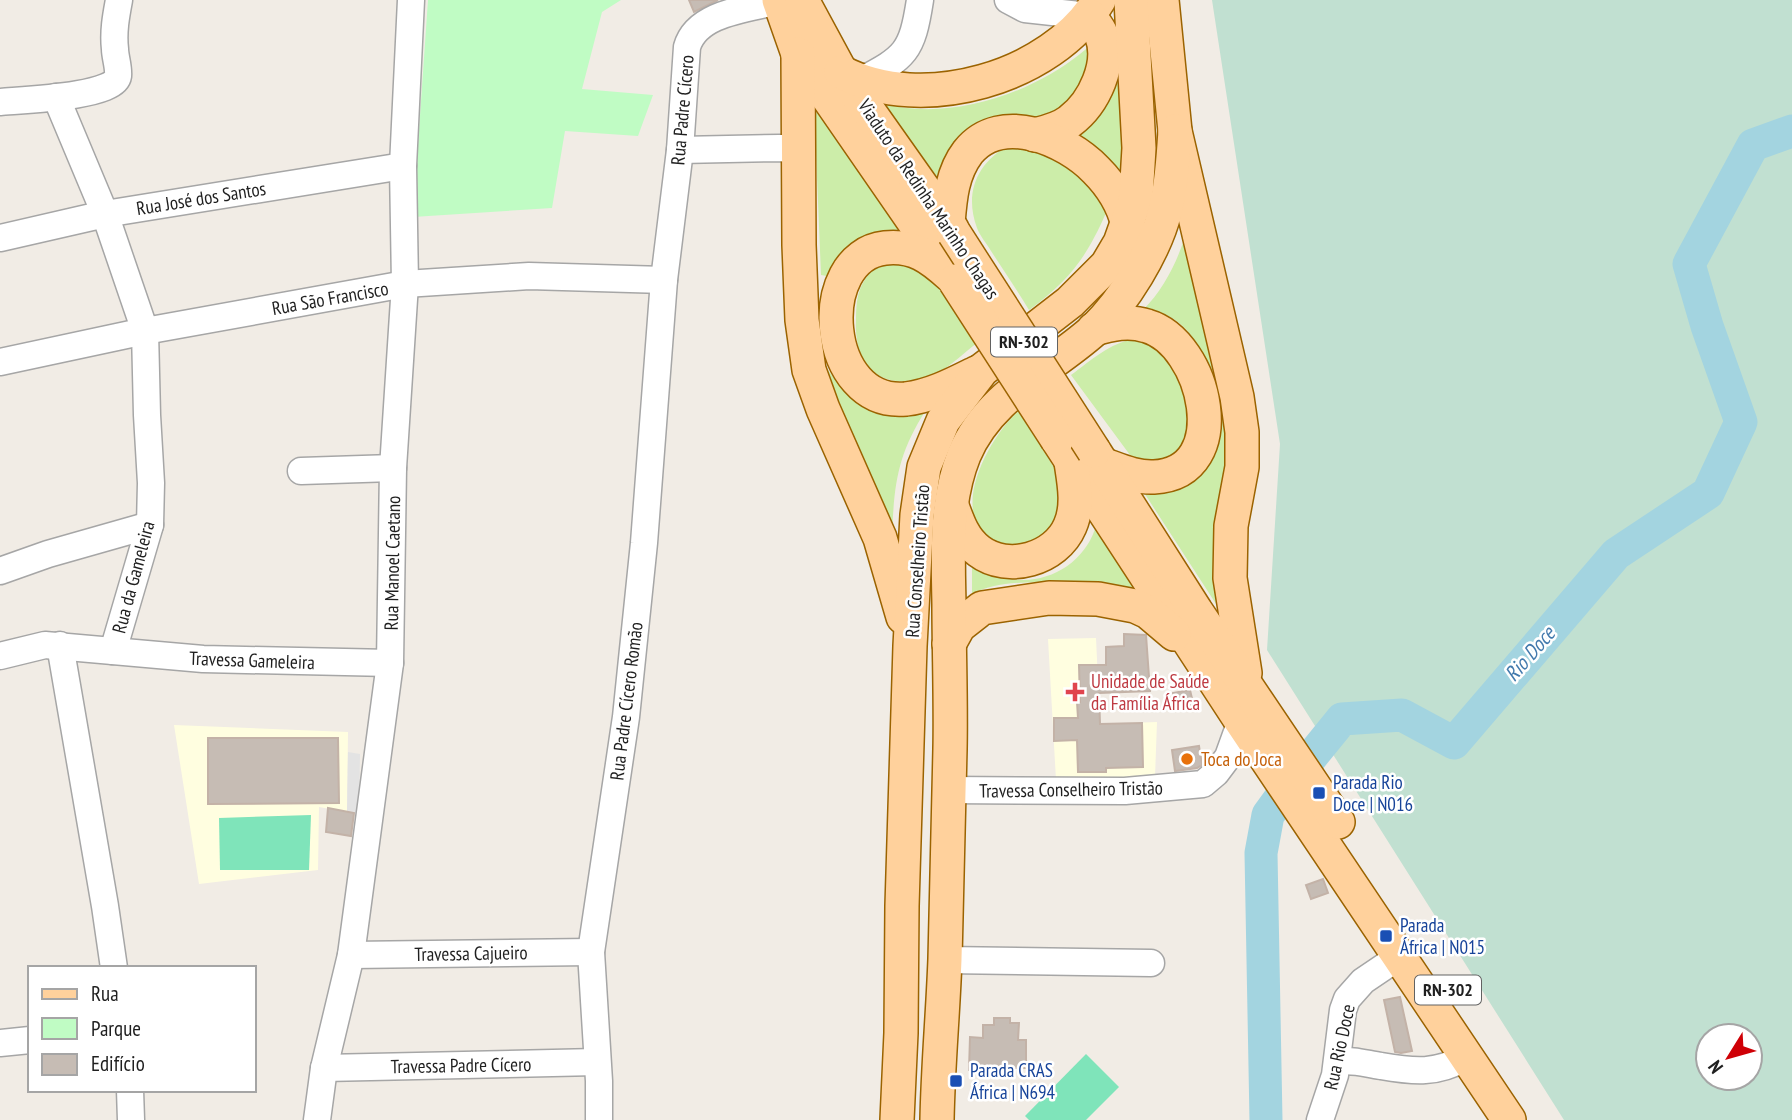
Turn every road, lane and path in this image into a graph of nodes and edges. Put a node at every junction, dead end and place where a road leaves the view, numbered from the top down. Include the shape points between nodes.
1 (119, 0) edge
2 (411, 0) edge
3 (779, 0) edge
4 (802, 0) edge
5 (920, 0) edge
6 (1008, 0) edge
7 (1131, 0) edge
8 (1162, 0) edge
9 (1094, 8) edge
10 (801, 58) junction
11 (851, 76) junction
12 (56, 97) junction
13 (0, 102) edge
14 (1175, 131) junction
15 (1035, 135) junction
16 (680, 150) junction
17 (799, 150) junction
18 (403, 166) junction
19 (105, 214) junction
20 (1128, 225) junction
21 (951, 228) junction
22 (0, 238) edge
23 (953, 278) junction
24 (664, 280) junction
25 (405, 284) junction
26 (1094, 329) junction
27 (145, 331) junction
28 (0, 362) edge
29 (982, 370) junction
30 (1081, 454) junction
31 (393, 468) junction
32 (301, 471) dead end
33 (951, 502) junction
34 (150, 526) junction
35 (0, 571) edge
36 (949, 643) junction
37 (60, 645) junction
38 (911, 646) junction
39 (113, 651) junction
40 (0, 656) edge
41 (390, 663) junction
42 (1246, 710) junction
43 (948, 789) junction
44 (1351, 862) junction
45 (591, 952) junction
46 (351, 955) junction
47 (1400, 956) junction
48 (945, 960) junction
49 (1151, 963) dead end
50 (114, 966) edge
51 (28, 1040) edge
52 (0, 1043) edge
53 (1467, 1058) junction
54 (597, 1062) junction
55 (1338, 1062) junction
56 (324, 1068) junction
57 (130, 1092) edge
58 (131, 1120) edge
59 (317, 1120) edge
60 (599, 1120) edge
61 (897, 1120) edge
62 (937, 1120) edge
63 (1320, 1120) edge
64 (1509, 1120) edge
65 (1533, 1120) edge

1 - 12 street via 116,82 96,91
2 - 18 street, Rua Manoel Caetano
3 - 10 main road, RN-302
3 - 16 street, Rua Padre Cícero via 709,19 693,33 687,47
4 - 11 main road, RN-302
5 - 11 street via 907,50 897,60
6 - 9 street via 1026,9
7 - 20 main road, Rua Conselheiro Tristão via 1139,148 1136,198
8 - 14 main road
9 - 11 main road via 1052,51 1002,75 939,89 902,90
9 - 15 main road via 1105,57 1099,81 1084,108 1069,122
10 - 17 main road
10 - 23 main road, Viaduto da Redinha Marinho Chagas / RN-302
11 - 21 main road, Viaduto da Redinha Marinho Chagas / RN-302
12 - 13 street
12 - 19 street, Rua da Gameleira
14 - 26 main road, Rua Conselheiro Tristão via 1165,212 1152,248
14 - 42 main road via 1242,432 1230,578
15 - 20 main road via 1066,148 1096,170 1114,192
15 - 21 main road via 1002,131 970,150 953,184
16 - 17 street
16 - 24 street, Rua Padre Cícero
17 - 38 main road via 801,295 809,370 880,538
18 - 19 street, Rua José dos Santos
18 - 25 street, Rua Manoel Caetano
19 - 22 street, Rua José dos Santos
19 - 27 street, Rua da Gameleira
20 - 29 main road, Rua Conselheiro Tristão via 1107,265 1090,283
21 - 30 main road, Viaduto da Redinha Marinho Chagas / RN-302, bridge
23 - 29 main road via 915,249 877,249 861,257 846,272 840,287 841,350 857,382 889,398 927,394
23 - 30 main road, Viaduto da Redinha Marinho Chagas / RN-302, bridge
24 - 25 street, Rua São Francisco via 529,276
24 - 45 street, Rua Padre Cícero Romão via 629,690
25 - 27 street, Rua São Francisco
25 - 31 street, Rua Manoel Caetano
26 - 30 main road via 1114,323 1135,324 1160,331 1177,346 1192,368 1203,407 1202,444 1181,470 1161,476 1141,477
26 - 33 main road, Rua Conselheiro Tristão via 990,412 965,453
27 - 28 street, Rua São Francisco
27 - 34 street, Rua da Gameleira
29 - 38 main road, Rua Conselheiro Tristão via 943,421 924,467 917,515
30 - 33 main road via 1071,524 1042,555 1016,561 991,559 969,542
30 - 42 main road, Viaduto da Redinha Marinho Chagas / RN-302 via 1162,600
30 - 42 main road, Viaduto da Redinha Marinho Chagas / RN-302 via 1196,611
31 - 32 street
31 - 41 street, Rua Manoel Caetano
33 - 36 main road, Rua Conselheiro Tristão
34 - 35 street
34 - 39 street, Rua da Gameleira
36 - 42 main road via 959,626 982,608 1049,598 1121,603 1149,612 1162,622
36 - 43 main road, Rua Conselheiro Tristão
37 - 39 street, Rua da Gameleira
37 - 40 street
37 - 50 street
38 - 61 main road, Rua Conselheiro Tristão
39 - 41 street, Travessa Gameleira via 203,659
41 - 46 street, Rua Manoel Caetano
42 - 43 street, Travessa Conselheiro Tristão via 1228,757 1203,784 1125,791
42 - 44 main road, RN-302
43 - 48 main road, Rua Conselheiro Tristão
44 - 47 main road, RN-302
44 - 65 main road, RN-302
45 - 46 street, Travessa Cajueiro
45 - 54 street, Rua Padre Cícero Romão
46 - 56 street, Rua Manoel Caetano
47 - 53 main road, RN-302
47 - 55 street, Rua Rio Doce via 1363,981 1347,999
48 - 49 street
48 - 62 main road, Rua Conselheiro Tristão
51 - 52 street
53 - 55 street via 1433,1070
53 - 64 main road, RN-302
54 - 56 street, Travessa Padre Cícero
54 - 60 street, Rua Padre Cícero Romão
55 - 63 street, Rua Rio Doce
56 - 59 street, Rua Manoel Caetano
57 - 58 street

